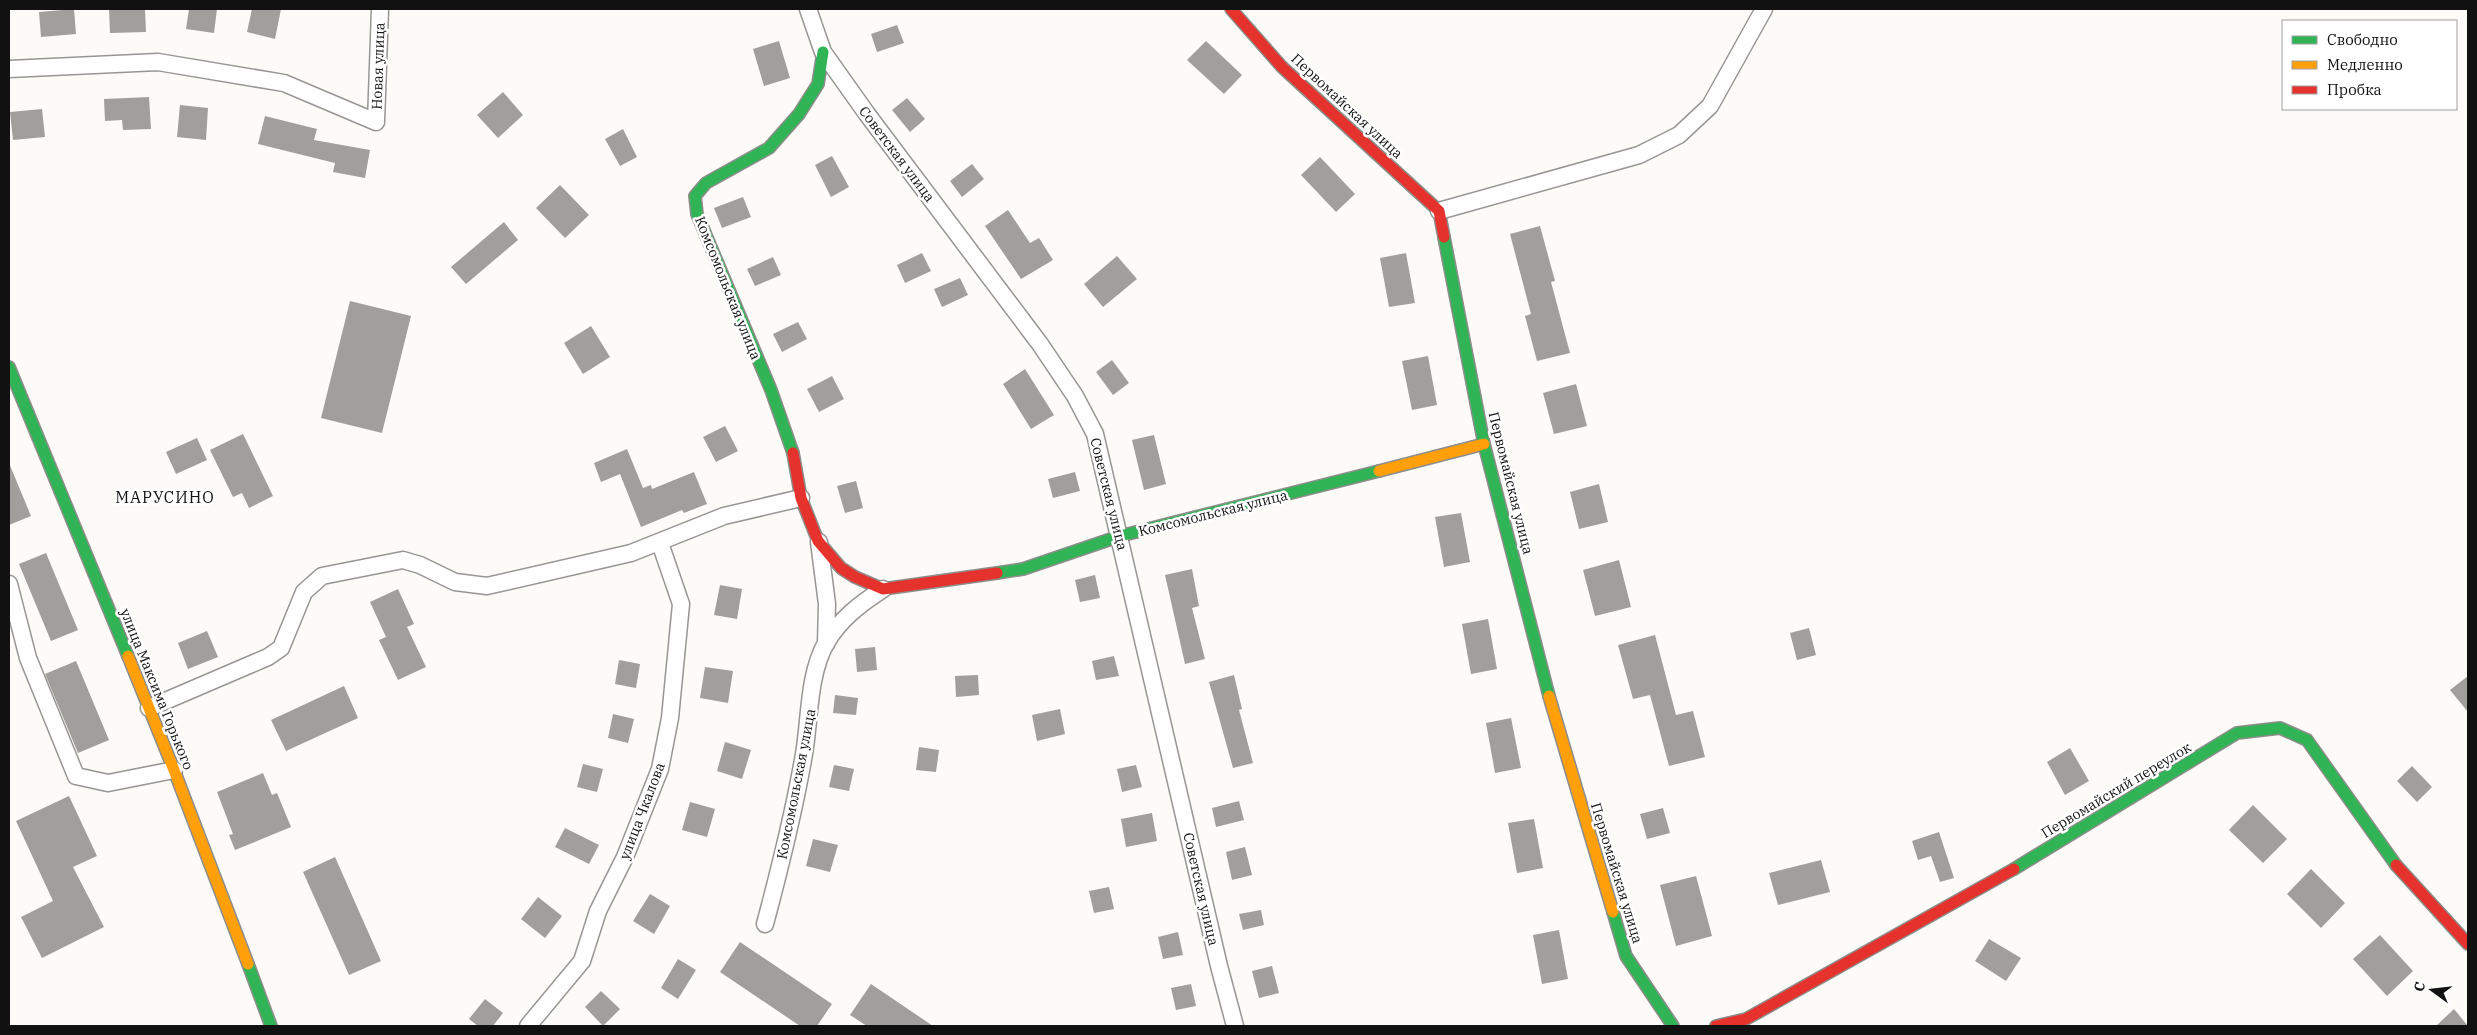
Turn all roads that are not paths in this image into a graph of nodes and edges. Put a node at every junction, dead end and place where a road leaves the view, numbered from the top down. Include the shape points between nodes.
1 (380, 9) edge
2 (808, 9) edge
3 (1231, 9) edge
4 (1764, 9) edge
5 (823, 52) junction
6 (9, 69) edge
7 (1439, 211) junction
8 (9, 367) edge
9 (1484, 444) junction
10 (801, 498) junction
11 (1120, 536) junction
12 (818, 541) junction
13 (660, 543) junction
14 (9, 584) edge
15 (883, 589) junction
16 (826, 644) junction
17 (149, 708) junction
18 (174, 770) junction
19 (766, 924) dead end
20 (2468, 944) edge
21 (271, 1026) edge
22 (528, 1026) edge
23 (1235, 1026) edge
24 (1674, 1026) edge
25 (1716, 1026) edge

1 - 6 street, Новая улица via 376,122 284,83 158,62
2 - 5 street, Советская улица
3 - 7 street, Первомайская улица via 1282,67
4 - 7 street via 1710,106 1678,135 1639,155
5 - 10 street, Комсомольская улица via 818,84 799,114 769,148 706,183 695,196 697,214 790,443
5 - 11 street, Советская улица via 1075,396 1095,434
7 - 9 street, Первомайская улица
8 - 17 street, улица Максима Горького
9 - 11 street, Комсомольская улица
9 - 24 street, Первомайская улица via 1554,717 1626,956
10 - 12 street, Комсомольская улица
10 - 13 street via 724,516
11 - 15 street, Комсомольская улица via 1023,568
11 - 23 street, Советская улица
12 - 15 street, Комсомольская улица via 841,568 855,578
12 - 16 street, Комсомольская улица via 827,604
13 - 17 street via 631,553 487,586 455,582 403,560 322,576 304,592 281,648 268,657
13 - 22 street, улица Чкалова via 681,604 670,718 660,769 625,857 598,911 582,961
14 - 18 street via 28,658 76,776 108,783
15 - 16 street, Комсомольская улица via 857,606
16 - 19 street, Комсомольская улица via 816,666 796,796
17 - 18 street, улица Максима Горького
18 - 21 street, улица Максима Горького
20 - 25 street, Первомайский переулок via 2399,870 2306,740 2280,728 2237,734 2023,864 1746,1019

